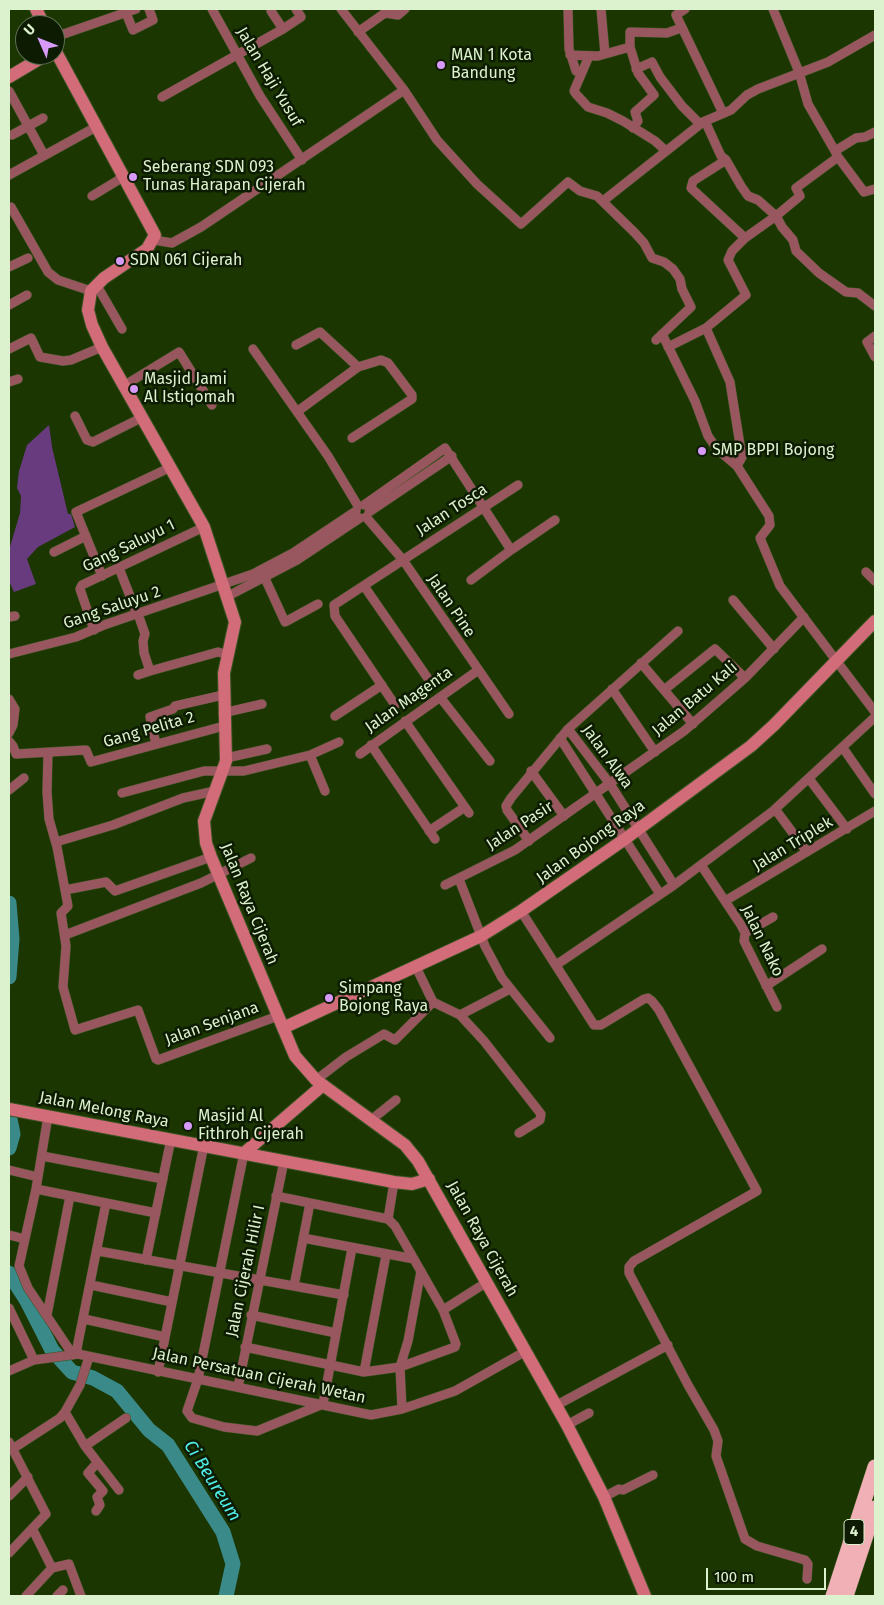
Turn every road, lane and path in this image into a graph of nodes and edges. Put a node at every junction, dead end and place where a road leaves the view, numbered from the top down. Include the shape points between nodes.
1 (136, 9) edge
2 (149, 9) edge
3 (212, 9) edge
4 (296, 9) edge
5 (342, 9) edge
6 (405, 9) edge
7 (568, 9) edge
8 (601, 9) edge
9 (685, 9) edge
10 (773, 9) edge
11 (271, 11) dead end
12 (126, 13) junction
13 (681, 28) junction
14 (283, 29) junction
15 (358, 32) junction
16 (65, 34) edge
17 (875, 35) edge
18 (630, 48) junction
19 (605, 54) junction
20 (237, 55) junction
21 (570, 55) junction
22 (589, 56) junction
23 (29, 65) edge
24 (63, 65) edge
25 (636, 70) junction
26 (576, 71) dead end
27 (799, 72) junction
28 (9, 77) edge
29 (404, 90) junction
30 (9, 91) edge
31 (162, 97) dead end
32 (723, 113) junction
33 (43, 118) dead end
34 (702, 122) junction
35 (27, 127) junction
36 (96, 127) junction
37 (633, 128) junction
38 (875, 132) edge
39 (12, 135) dead end
40 (666, 151) junction
41 (836, 154) junction
42 (44, 156) junction
43 (302, 160) junction
44 (726, 160) junction
45 (9, 175) edge
46 (125, 176) junction
47 (875, 190) edge
48 (92, 196) dead end
49 (603, 201) junction
50 (11, 207) dead end
51 (776, 216) junction
52 (745, 238) junction
53 (154, 240) junction
54 (28, 258) dead end
55 (9, 267) edge
56 (94, 288) junction
57 (27, 295) dead end
58 (9, 305) edge
59 (875, 306) edge
60 (706, 328) junction
61 (122, 329) dead end
62 (875, 336) edge
63 (296, 345) dead end
64 (102, 347) junction
65 (668, 347) junction
66 (9, 349) edge
67 (253, 349) dead end
68 (875, 356) edge
69 (358, 368) junction
70 (125, 385) junction
71 (212, 405) dead end
72 (298, 411) junction
73 (76, 416) dead end
74 (143, 417) junction
75 (352, 438) dead end
76 (737, 466) junction
77 (171, 467) junction
78 (518, 485) dead end
79 (485, 509) junction
80 (362, 511) junction
81 (555, 520) dead end
82 (204, 527) junction
83 (86, 536) junction
84 (512, 550) junction
85 (54, 552) dead end
86 (403, 560) junction
87 (119, 568) junction
88 (866, 572) dead end
89 (263, 574) junction
90 (102, 576) junction
91 (472, 580) dead end
92 (875, 581) edge
93 (364, 586) junction
94 (226, 590) junction
95 (733, 600) dead end
96 (318, 604) dead end
97 (138, 614) junction
98 (804, 617) junction
99 (875, 620) edge
100 (94, 630) junction
101 (678, 631) dead end
102 (774, 649) junction
103 (9, 654) edge
104 (228, 654) junction
105 (836, 661) junction
106 (642, 662) junction
107 (150, 671) junction
108 (477, 671) junction
109 (138, 675) dead end
110 (745, 678) junction
111 (429, 680) dead end
112 (382, 685) junction
113 (612, 689) junction
114 (664, 690) junction
115 (223, 695) junction
116 (440, 697) junction
117 (9, 698) edge
118 (262, 704) dead end
119 (395, 705) dead end
120 (875, 712) edge
121 (223, 713) junction
122 (509, 714) dead end
123 (335, 716) dead end
124 (875, 717) edge
125 (405, 721) junction
126 (693, 724) junction
127 (224, 726) junction
128 (568, 729) junction
129 (9, 733) edge
130 (560, 738) junction
131 (9, 741) edge
132 (340, 742) dead end
133 (156, 744) junction
134 (371, 745) junction
135 (843, 748) junction
136 (267, 749) dead end
137 (655, 752) junction
138 (48, 753) junction
139 (360, 754) dead end
140 (310, 755) junction
141 (490, 761) dead end
142 (225, 764) junction
143 (531, 771) junction
144 (24, 778) dead end
145 (810, 780) junction
146 (610, 784) junction
147 (9, 790) edge
148 (215, 791) junction
149 (326, 791) dead end
150 (122, 793) dead end
151 (596, 794) junction
152 (875, 794) edge
153 (775, 809) junction
154 (875, 811) edge
155 (564, 816) junction
156 (640, 828) junction
157 (847, 829) junction
158 (625, 839) junction
159 (530, 840) junction
160 (56, 842) junction
161 (807, 852) junction
162 (211, 857) junction
163 (251, 858) dead end
164 (701, 865) junction
165 (218, 874) junction
166 (459, 880) junction
167 (445, 885) dead end
168 (674, 885) junction
169 (65, 890) junction
170 (660, 894) junction
171 (725, 901) junction
172 (521, 912) junction
173 (773, 917) dead end
174 (745, 933) junction
175 (64, 936) junction
176 (481, 936) junction
177 (822, 949) dead end
178 (415, 965) junction
179 (556, 965) junction
180 (766, 986) junction
181 (510, 989) junction
182 (433, 1002) junction
183 (777, 1007) dead end
184 (460, 1015) junction
185 (280, 1022) junction
186 (550, 1038) dead end
187 (319, 1082) junction
188 (396, 1100) dead end
189 (9, 1109) edge
190 (48, 1116) junction
191 (370, 1120) junction
192 (519, 1132) dead end
193 (170, 1139) junction
194 (204, 1145) junction
195 (244, 1153) junction
196 (42, 1156) junction
197 (284, 1161) junction
198 (9, 1170) edge
199 (38, 1177) junction
200 (163, 1178) junction
201 (429, 1179) junction
202 (394, 1182) junction
203 (36, 1189) junction
204 (70, 1196) junction
205 (276, 1196) junction
206 (106, 1203) junction
207 (310, 1203) junction
208 (156, 1213) junction
209 (388, 1219) junction
210 (9, 1235) edge
211 (303, 1238) junction
212 (25, 1239) junction
213 (352, 1248) junction
214 (98, 1251) junction
215 (386, 1255) junction
216 (414, 1259) junction
217 (146, 1260) junction
218 (179, 1266) junction
219 (421, 1271) junction
220 (218, 1274) junction
221 (260, 1280) junction
222 (487, 1282) junction
223 (91, 1285) junction
224 (294, 1286) junction
225 (344, 1294) junction
226 (172, 1302) junction
227 (9, 1308) edge
228 (443, 1310) junction
229 (48, 1315) junction
230 (251, 1315) junction
231 (84, 1320) junction
232 (336, 1333) junction
233 (165, 1337) junction
234 (668, 1345) junction
235 (245, 1347) junction
236 (526, 1351) junction
237 (72, 1355) junction
238 (89, 1356) junction
239 (34, 1360) junction
240 (331, 1366) junction
241 (400, 1367) junction
242 (9, 1371) edge
243 (158, 1372) junction
244 (364, 1372) junction
245 (198, 1379) junction
246 (238, 1387) junction
247 (323, 1404) junction
248 (557, 1405) junction
249 (402, 1409) junction
250 (65, 1412) junction
251 (589, 1413) dead end
252 (126, 1418) dead end
253 (567, 1425) junction
254 (11, 1445) edge
255 (84, 1446) junction
256 (97, 1463) junction
257 (875, 1467) edge
258 (653, 1475) dead end
259 (28, 1477) junction
260 (119, 1490) dead end
261 (9, 1496) edge
262 (604, 1497) junction
263 (875, 1508) edge
264 (96, 1511) dead end
265 (33, 1530) junction
266 (9, 1553) edge
267 (52, 1568) junction
268 (807, 1579) dead end
269 (26, 1596) edge
270 (81, 1596) edge
271 (645, 1596) edge
272 (833, 1596) edge
273 (846, 1596) edge

1 - 12 street
2 - 12 street via 153,20 133,30
3 - 20 street, Jalan Haji Yusuf
4 - 14 street via 301,17
5 - 15 street
6 - 15 street via 398,15 385,13
7 - 21 street
8 - 19 street
9 - 13 street via 675,14
10 - 27 street
11 - 14 street
12 - 16 street
13 - 18 street via 667,33 630,32
13 - 32 street
14 - 20 street
15 - 29 street
17 - 27 street via 834,59
18 - 19 street
18 - 25 street
19 - 22 street
20 - 31 street
20 - 43 street, Jalan Haji Yusuf
21 - 22 street
21 - 26 street
22 - 37 street via 575,92 588,107 607,113
23 - 28 main road
24 - 36 main road
25 - 34 street via 652,62 682,106
25 - 37 street via 654,95 635,113 638,121
27 - 32 street via 758,89
27 - 41 street via 808,104
29 - 43 street
29 - 49 street via 437,140 477,184 522,224 567,182
30 - 35 street
32 - 34 street
33 - 35 street
34 - 40 street
34 - 44 street via 720,156
35 - 39 street
35 - 42 street
36 - 42 street
36 - 46 main road
37 - 40 street
38 - 41 street via 865,138 856,138
40 - 49 street
41 - 47 street via 864,192
41 - 51 street via 796,188 800,196
42 - 45 street
43 - 53 street via 176,241
44 - 51 street via 748,196 758,200
44 - 52 street via 693,181 691,188
46 - 48 street
46 - 53 main road via 154,230
49 - 65 street via 644,242 652,258 667,263 680,279 691,307 659,337
50 - 56 street via 48,272 58,280
51 - 52 street
51 - 59 street via 793,240 796,251 819,273 846,292 858,293
52 - 60 street via 728,260 745,298
53 - 56 main road via 147,249
54 - 55 street
56 - 61 street
56 - 64 main road, Jalan Raya Cijerah via 88,310
57 - 58 street
60 - 65 street
60 - 76 street via 730,382 742,457
62 - 68 street via 867,342
63 - 69 street via 320,332
64 - 66 street via 70,360 40,356 32,338
64 - 70 main road, Jalan Raya Cijerah
65 - 76 street via 708,436 717,449
67 - 72 street, Jalan Pine
69 - 72 street
69 - 75 street via 373,361 388,363 412,399
70 - 71 street via 179,352
70 - 74 main road, Jalan Raya Cijerah
72 - 80 street, Jalan Pine
73 - 74 street via 87,440 93,442
74 - 77 main road, Jalan Raya Cijerah
76 - 98 street via 769,516 770,525 760,538 780,586
77 - 82 main road, Jalan Raya Cijerah
77 - 83 street via 76,512
78 - 79 street, Jalan Tosca
79 - 80 street, Gang Saluyu 2 via 445,448 423,469
79 - 84 street
79 - 86 street, Jalan Tosca
80 - 86 street, Jalan Pine
80 - 89 street, Gang Saluyu 2 via 297,560
81 - 84 street
82 - 87 street, Gang Saluyu 1
82 - 94 main road, Jalan Raya Cijerah
83 - 85 street
83 - 90 street
84 - 91 street
86 - 93 street, Jalan Tosca
86 - 108 street, Jalan Pine
87 - 90 street, Gang Saluyu 1
87 - 97 street
88 - 92 street
89 - 94 street, Gang Saluyu 2
89 - 96 street via 285,622
90 - 100 street, Gang Saluyu 1 via 80,589
93 - 111 street
93 - 112 street, Jalan Tosca via 334,605 333,610
94 - 97 street, Gang Saluyu 2
94 - 104 main road, Jalan Raya Cijerah via 235,622
95 - 102 street
97 - 100 street, Gang Saluyu 2
97 - 107 street via 145,634 144,653
98 - 102 street, Jalan Batu Kali
98 - 105 street
99 - 105 main road, Jalan Bojong Raya
100 - 103 street, Gang Saluyu 2
101 - 106 street
102 - 110 street, Jalan Batu Kali
104 - 107 street via 218,652
104 - 115 main road, Jalan Raya Cijerah
105 - 120 street
105 - 156 main road, Jalan Bojong Raya via 751,746
106 - 113 street
106 - 114 street
107 - 109 street
108 - 116 street, Jalan Magenta
108 - 122 street, Jalan Pine
110 - 114 street via 715,649
110 - 126 street, Jalan Batu Kali
112 - 119 street
112 - 123 street
113 - 128 street
113 - 137 street
114 - 126 street
115 - 121 main road, Jalan Raya Cijerah
115 - 133 street via 174,706 174,709 150,717
116 - 125 street, Jalan Magenta
116 - 141 street
117 - 129 street via 16,708
118 - 121 street
121 - 127 main road, Jalan Raya Cijerah
124 - 135 street
125 - 134 street, Jalan Magenta
125 - 134 street via 467,810 432,835
126 - 137 street, Jalan Batu Kali
127 - 133 street, Gang Pelita 2
127 - 142 main road, Jalan Raya Cijerah
128 - 130 street
128 - 146 street, Jalan Alwa
130 - 143 street
130 - 151 street, Jalan Alwa
131 - 138 street, Gang Pelita 2 via 16,754
132 - 140 street
133 - 138 street, Gang Pelita 2 via 91,762 86,750
134 - 139 street, Jalan Magenta
135 - 145 street
135 - 152 street
136 - 142 street
137 - 146 street, Jalan Batu Kali
138 - 160 street via 49,819
140 - 142 street via 244,771
140 - 149 street
142 - 148 main road, Jalan Raya Cijerah
142 - 150 street
143 - 155 street
143 - 159 street via 506,806
144 - 147 street
145 - 153 street
145 - 157 street
146 - 151 street, Jalan Batu Kali
146 - 156 street, Jalan Alwa
148 - 160 street via 183,798 113,825
148 - 162 main road, Jalan Raya Cijerah via 204,821
151 - 155 street, Jalan Pasir
151 - 158 street, Jalan Alwa
153 - 161 street
153 - 164 street
154 - 157 street, Jalan Triplek
155 - 159 street, Jalan Pasir
156 - 158 main road, Jalan Bojong Raya
156 - 168 street, Jalan Alwa
157 - 161 street, Jalan Triplek
158 - 170 street, Jalan Alwa
158 - 172 main road, Jalan Bojong Raya
159 - 166 street, Jalan Pasir
160 - 169 street
161 - 171 street, Jalan Triplek
162 - 165 main road, Jalan Raya Cijerah
162 - 169 street via 115,891 106,882
163 - 165 street
164 - 168 street
164 - 171 street, Jalan Nako
165 - 175 street
165 - 185 main road, Jalan Raya Cijerah
166 - 167 street, Jalan Pasir
166 - 176 street
168 - 170 street
169 - 175 street via 68,906 61,913
170 - 179 street
171 - 174 street, Jalan Nako
172 - 176 main road, Jalan Bojong Raya
172 - 179 street
173 - 174 street
174 - 180 street, Jalan Nako via 744,941
175 - 185 street, Jalan Senjana via 63,987 75,1030 138,1010 157,1060
176 - 178 main road, Jalan Bojong Raya
176 - 181 street
177 - 180 street
178 - 182 street
178 - 185 main road, Jalan Bojong Raya
179 - 234 street via 594,1025 644,999 652,1001 757,1191 640,1257 629,1267 636,1288
180 - 183 street, Jalan Nako
181 - 184 street
181 - 186 street
182 - 184 street
182 - 187 street via 395,1040 384,1034 346,1057
184 - 192 street via 542,1114 540,1120
185 - 187 main road, Jalan Raya Cijerah via 295,1056
187 - 191 main road, Jalan Raya Cijerah
187 - 195 main road
188 - 191 street
189 - 190 main road, Jalan Melong Raya
190 - 193 main road, Jalan Melong Raya
190 - 196 street
191 - 201 main road, Jalan Raya Cijerah via 412,1152
193 - 194 main road, Jalan Melong Raya
193 - 200 street
194 - 195 main road, Jalan Melong Raya
194 - 218 street
195 - 197 main road, Jalan Melong Raya
195 - 220 street
196 - 199 street
196 - 200 street
197 - 202 main road, Jalan Melong Raya
197 - 205 street, Jalan Cijerah Hilir I
198 - 199 street
199 - 203 street
200 - 208 street
201 - 202 main road, Jalan Melong Raya via 412,1184
201 - 222 main road, Jalan Raya Cijerah
202 - 209 street
203 - 204 street
203 - 212 street
204 - 206 street
204 - 229 street
205 - 207 street
205 - 221 street, Jalan Cijerah Hilir I
206 - 208 street
206 - 214 street
207 - 209 street
207 - 211 street
208 - 217 street
209 - 216 street
210 - 212 street
211 - 213 street
211 - 224 street
212 - 229 street via 19,1266 28,1288
213 - 215 street
213 - 225 street
214 - 217 street
214 - 223 street
215 - 216 street
215 - 244 street
216 - 219 street
217 - 218 street
218 - 220 street
218 - 226 street
219 - 228 street
219 - 241 street
220 - 221 street
220 - 245 street
221 - 224 street
221 - 230 street, Jalan Cijerah Hilir I
222 - 228 street
222 - 236 main road, Jalan Raya Cijerah
223 - 226 street
223 - 231 street
224 - 225 street
225 - 232 street
226 - 233 street
227 - 239 street
228 - 241 street via 455,1347
229 - 237 street
230 - 232 street
230 - 235 street, Jalan Cijerah Hilir I
231 - 233 street
231 - 237 street
232 - 240 street
233 - 243 street
234 - 248 street
234 - 268 street via 716,1434 716,1456 745,1539 757,1546 805,1560 808,1564
235 - 240 street
235 - 246 street, Jalan Cijerah Hilir I
236 - 248 main road, Jalan Raya Cijerah
236 - 249 street, Jalan Persatuan Cijerah Wetan via 454,1391
237 - 238 street, Jalan Persatuan Cijerah Wetan
237 - 239 street, Jalan Persatuan Cijerah Wetan
238 - 243 street, Jalan Persatuan Cijerah Wetan
238 - 250 street via 80,1385
239 - 242 street, Jalan Persatuan Cijerah Wetan
240 - 244 street
240 - 247 street
241 - 244 street
241 - 249 street
243 - 245 street, Jalan Persatuan Cijerah Wetan
245 - 246 street, Jalan Persatuan Cijerah Wetan
245 - 247 street via 187,1411 189,1415 224,1427 257,1431
246 - 247 street, Jalan Persatuan Cijerah Wetan
247 - 249 street, Jalan Persatuan Cijerah Wetan via 371,1415
248 - 253 main road, Jalan Raya Cijerah
250 - 254 street via 60,1418
250 - 255 street
251 - 253 street
252 - 255 street
253 - 262 main road, Jalan Raya Cijerah
254 - 259 street
255 - 256 street
256 - 260 street
256 - 264 street via 88,1473 103,1491 97,1497 100,1505
257 - 272 highway, 4
258 - 262 street
259 - 261 street
259 - 265 street via 46,1514
262 - 271 main road, Jalan Raya Cijerah
263 - 273 highway, 4
265 - 266 street
265 - 267 street
267 - 269 street
267 - 270 street via 69,1564

